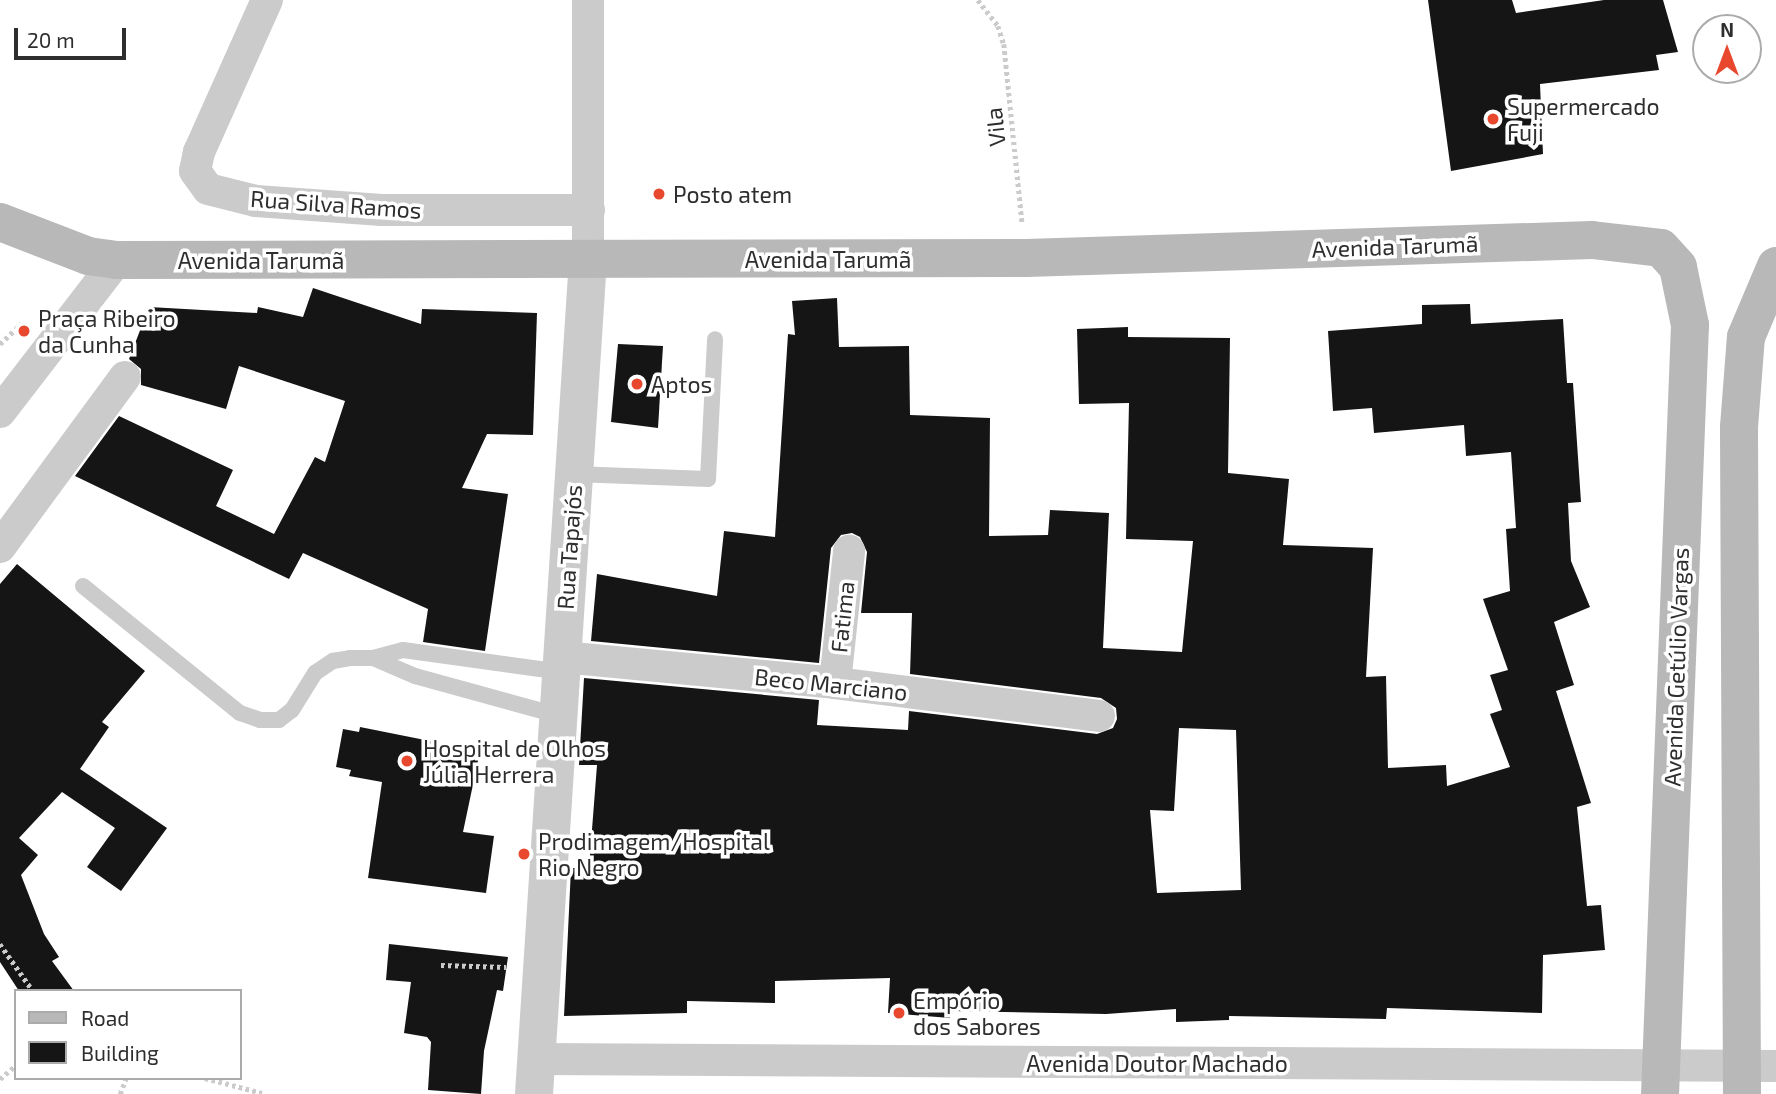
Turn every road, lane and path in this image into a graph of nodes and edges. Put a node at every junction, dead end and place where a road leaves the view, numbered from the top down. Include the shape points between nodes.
1 (267, 0) edge
2 (587, 0) edge
3 (978, 0) edge
4 (589, 210) junction
5 (0, 222) edge
6 (1661, 248) joint
7 (1026, 258) junction
8 (117, 260) junction
9 (589, 260) junction
10 (1776, 266) edge
11 (715, 339) dead end
12 (125, 377) dead end
13 (0, 412) edge
14 (574, 474) junction
15 (0, 547) edge
16 (849, 551) dead end
17 (83, 586) dead end
18 (373, 658) junction
19 (561, 665) junction
20 (835, 683) junction
21 (558, 716) junction
22 (1099, 716) dead end
23 (0, 943) edge
24 (441, 965) dead end
25 (541, 969) junction
26 (32, 989) edge
27 (14, 1067) edge
28 (536, 1076) edge
29 (1754, 1076) edge
30 (0, 1079) edge
31 (212, 1080) edge
32 (1660, 1080) edge
33 (261, 1093) edge

1 - 4 street, Rua Silva Ramos via 199,152 195,172 208,189 256,201 382,210
2 - 4 street, Rua Tapajós
3 - 7 path, Vila via 998,26 1004,44
4 - 9 street, Rua Tapajós
5 - 8 main road, Avenida Tarumã via 88,256
6 - 7 main road, Avenida Tarumã via 1592,240
6 - 32 main road, Avenida Getúlio Vargas via 1678,267 1690,325
7 - 9 main road, Avenida Tarumã
8 - 9 main road, Avenida Tarumã
8 - 13 street
9 - 14 street, Rua Tapajós
10 - 29 main road via 1745,337 1739,427
11 - 14 lane via 708,479
12 - 15 street
14 - 19 street, Rua Tapajós
16 - 20 street, Fatima
17 - 18 lane via 240,713 260,720 279,720 292,710 315,673 333,661
18 - 19 lane via 403,650
18 - 21 lane via 415,676
19 - 20 street, Beco Marciano
19 - 21 street, Rua Tapajós
20 - 22 street, Beco Marciano
21 - 25 street, Rua Tapajós
23 - 26 path
24 - 25 path
25 - 28 street, Rua Tapajós
27 - 30 path
28 - 32 street, Avenida Doutor Machado
29 - 32 street, Avenida Doutor Machado
31 - 33 path

